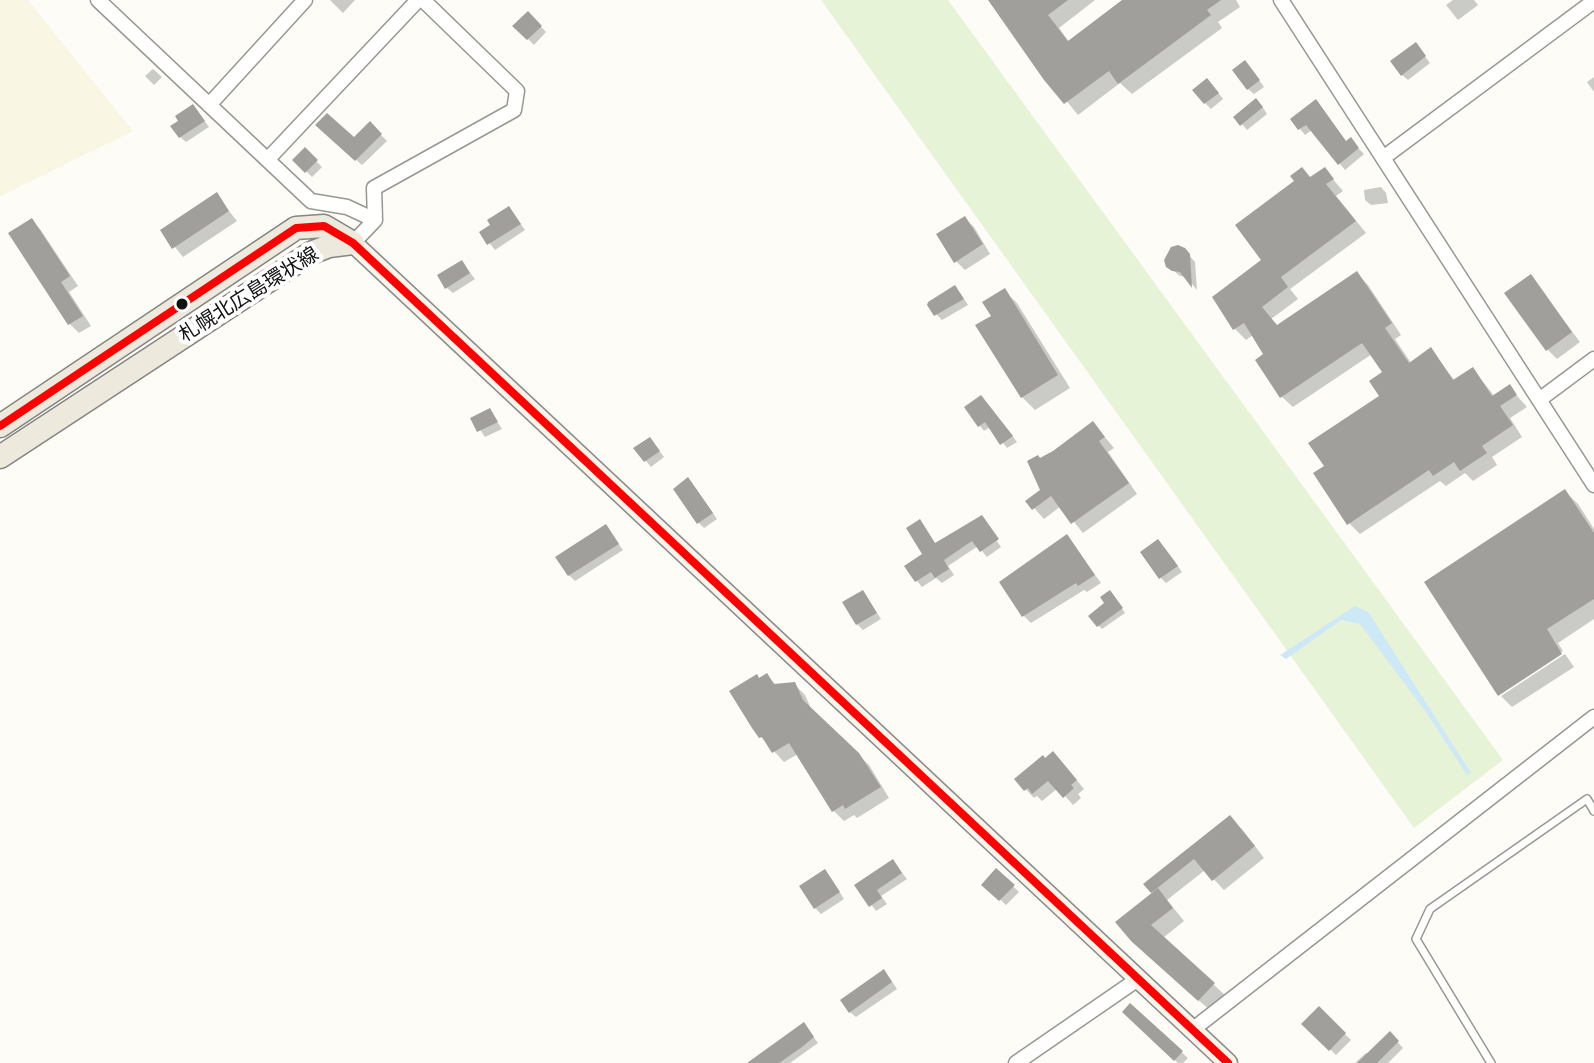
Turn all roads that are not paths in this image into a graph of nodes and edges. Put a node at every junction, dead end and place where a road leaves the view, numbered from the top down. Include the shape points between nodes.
1 (98, 0) edge
2 (305, 0) edge
3 (421, 0) edge
4 (1281, 0) edge
5 (1594, 1) edge
6 (209, 105) junction
7 (1383, 158) junction
8 (268, 159) junction
9 (375, 220) junction
10 (353, 243) junction
11 (1594, 359) edge
12 (1539, 400) junction
13 (0, 426) edge
14 (0, 457) edge
15 (1594, 485) edge
16 (1594, 717) edge
17 (1594, 811) edge
18 (1138, 979) junction
19 (1192, 1030) junction
20 (1016, 1063) edge
21 (1228, 1063) edge
22 (1491, 1063) edge

1 - 6 street
2 - 6 street
3 - 8 street
3 - 9 street via 517,91 514,110 374,188
4 - 7 street
5 - 7 street
6 - 8 street
7 - 12 street
8 - 9 street via 311,201 347,207
9 - 10 street
10 - 13 main road, 札幌北広島環状線 via 324,226 296,228
10 - 14 main road, 札幌北広島環状線 via 311,253
10 - 18 street
11 - 12 street
12 - 15 street
16 - 19 street
17 - 22 lane via 1587,799 1430,909 1416,939
18 - 19 street
18 - 20 street
19 - 21 street

